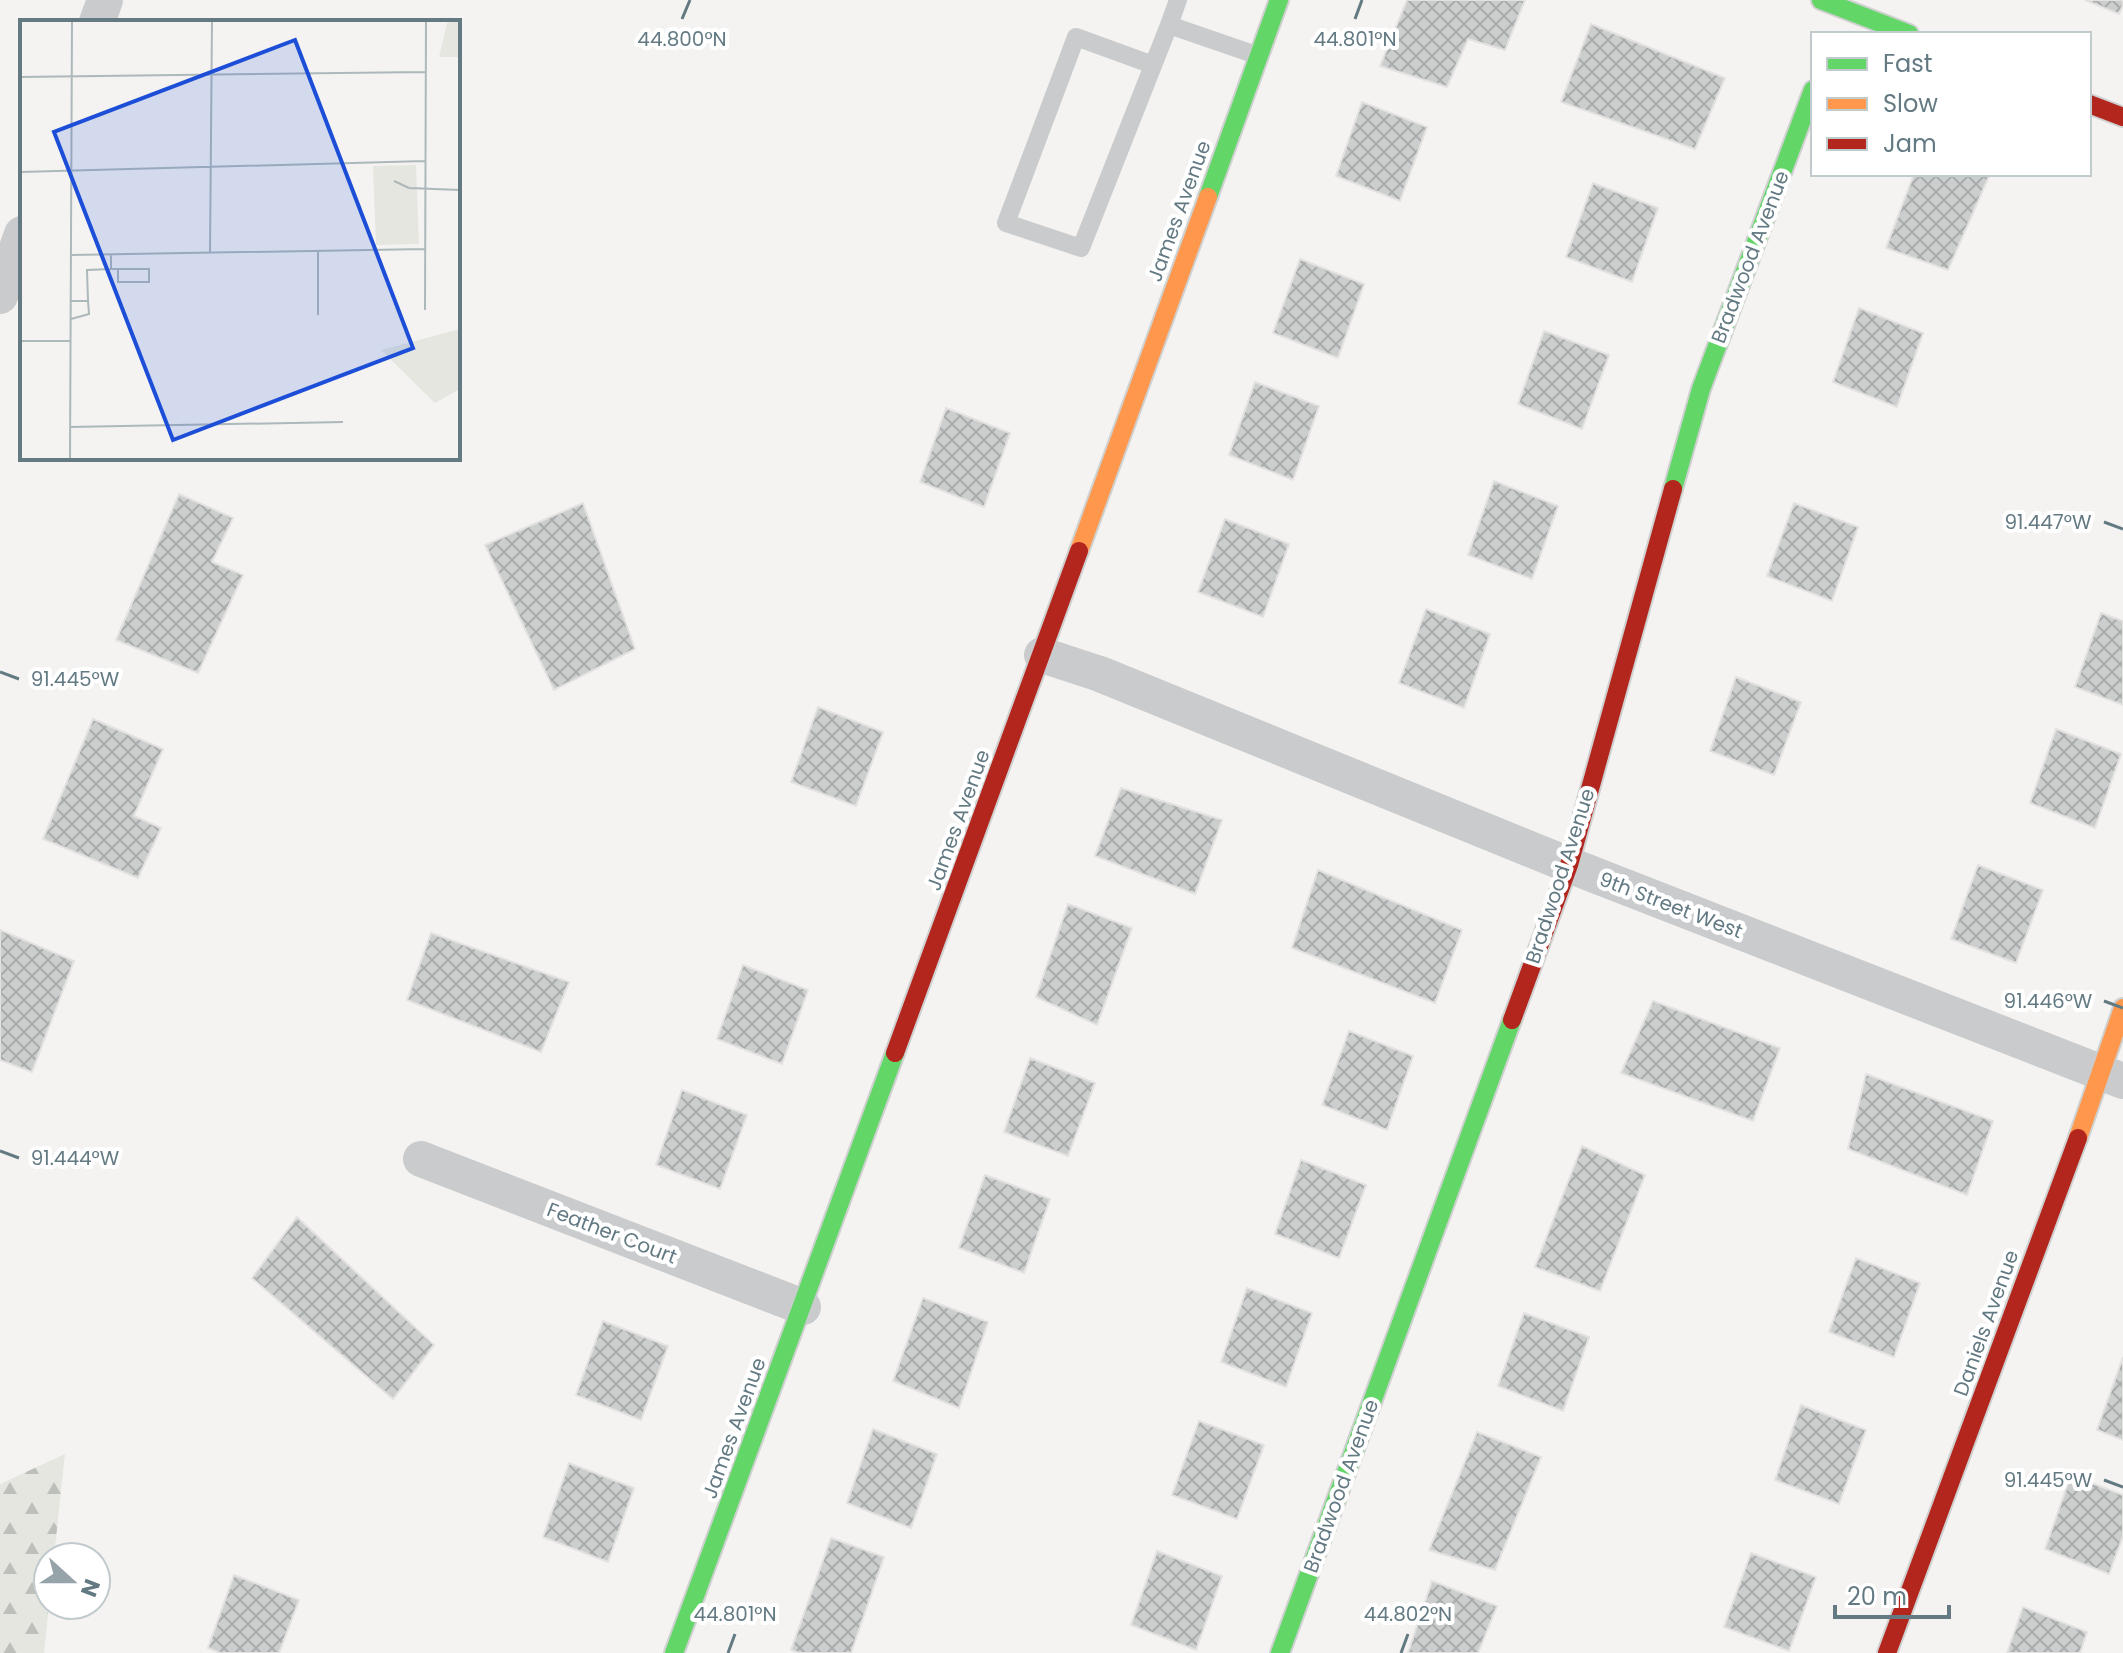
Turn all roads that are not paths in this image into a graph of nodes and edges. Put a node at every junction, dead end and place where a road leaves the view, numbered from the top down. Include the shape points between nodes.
1 (105, 0) edge
2 (1178, 0) edge
3 (1279, 0) edge
4 (1836, 11) edge
5 (98, 20) edge
6 (1169, 25) junction
7 (1903, 32) edge
8 (1259, 56) junction
9 (1153, 65) junction
10 (1811, 95) edge
11 (2091, 105) edge
12 (2123, 117) edge
13 (20, 240) edge
14 (0, 296) edge
15 (1042, 655) junction
16 (1569, 865) junction
17 (2123, 1008) edge
18 (2113, 1077) edge
19 (421, 1159) dead end
20 (803, 1307) junction
21 (674, 1653) edge
22 (1280, 1653) edge
23 (1887, 1653) edge

1 - 5 street
2 - 6 lane
3 - 8 street, James Avenue
4 - 7 street
6 - 8 lane
6 - 9 lane
8 - 15 street, James Avenue
9 - 9 lane via 1081,248 1006,223 1076,37
10 - 16 street, Bradwood Avenue via 1701,389
11 - 12 street
13 - 14 street
15 - 16 street, 9th Street West
15 - 20 street, James Avenue
16 - 18 street, 9th Street West
16 - 22 street, Bradwood Avenue
17 - 18 street, Daniels Avenue
18 - 23 street, Daniels Avenue
19 - 20 street, Feather Court
20 - 21 street, James Avenue

